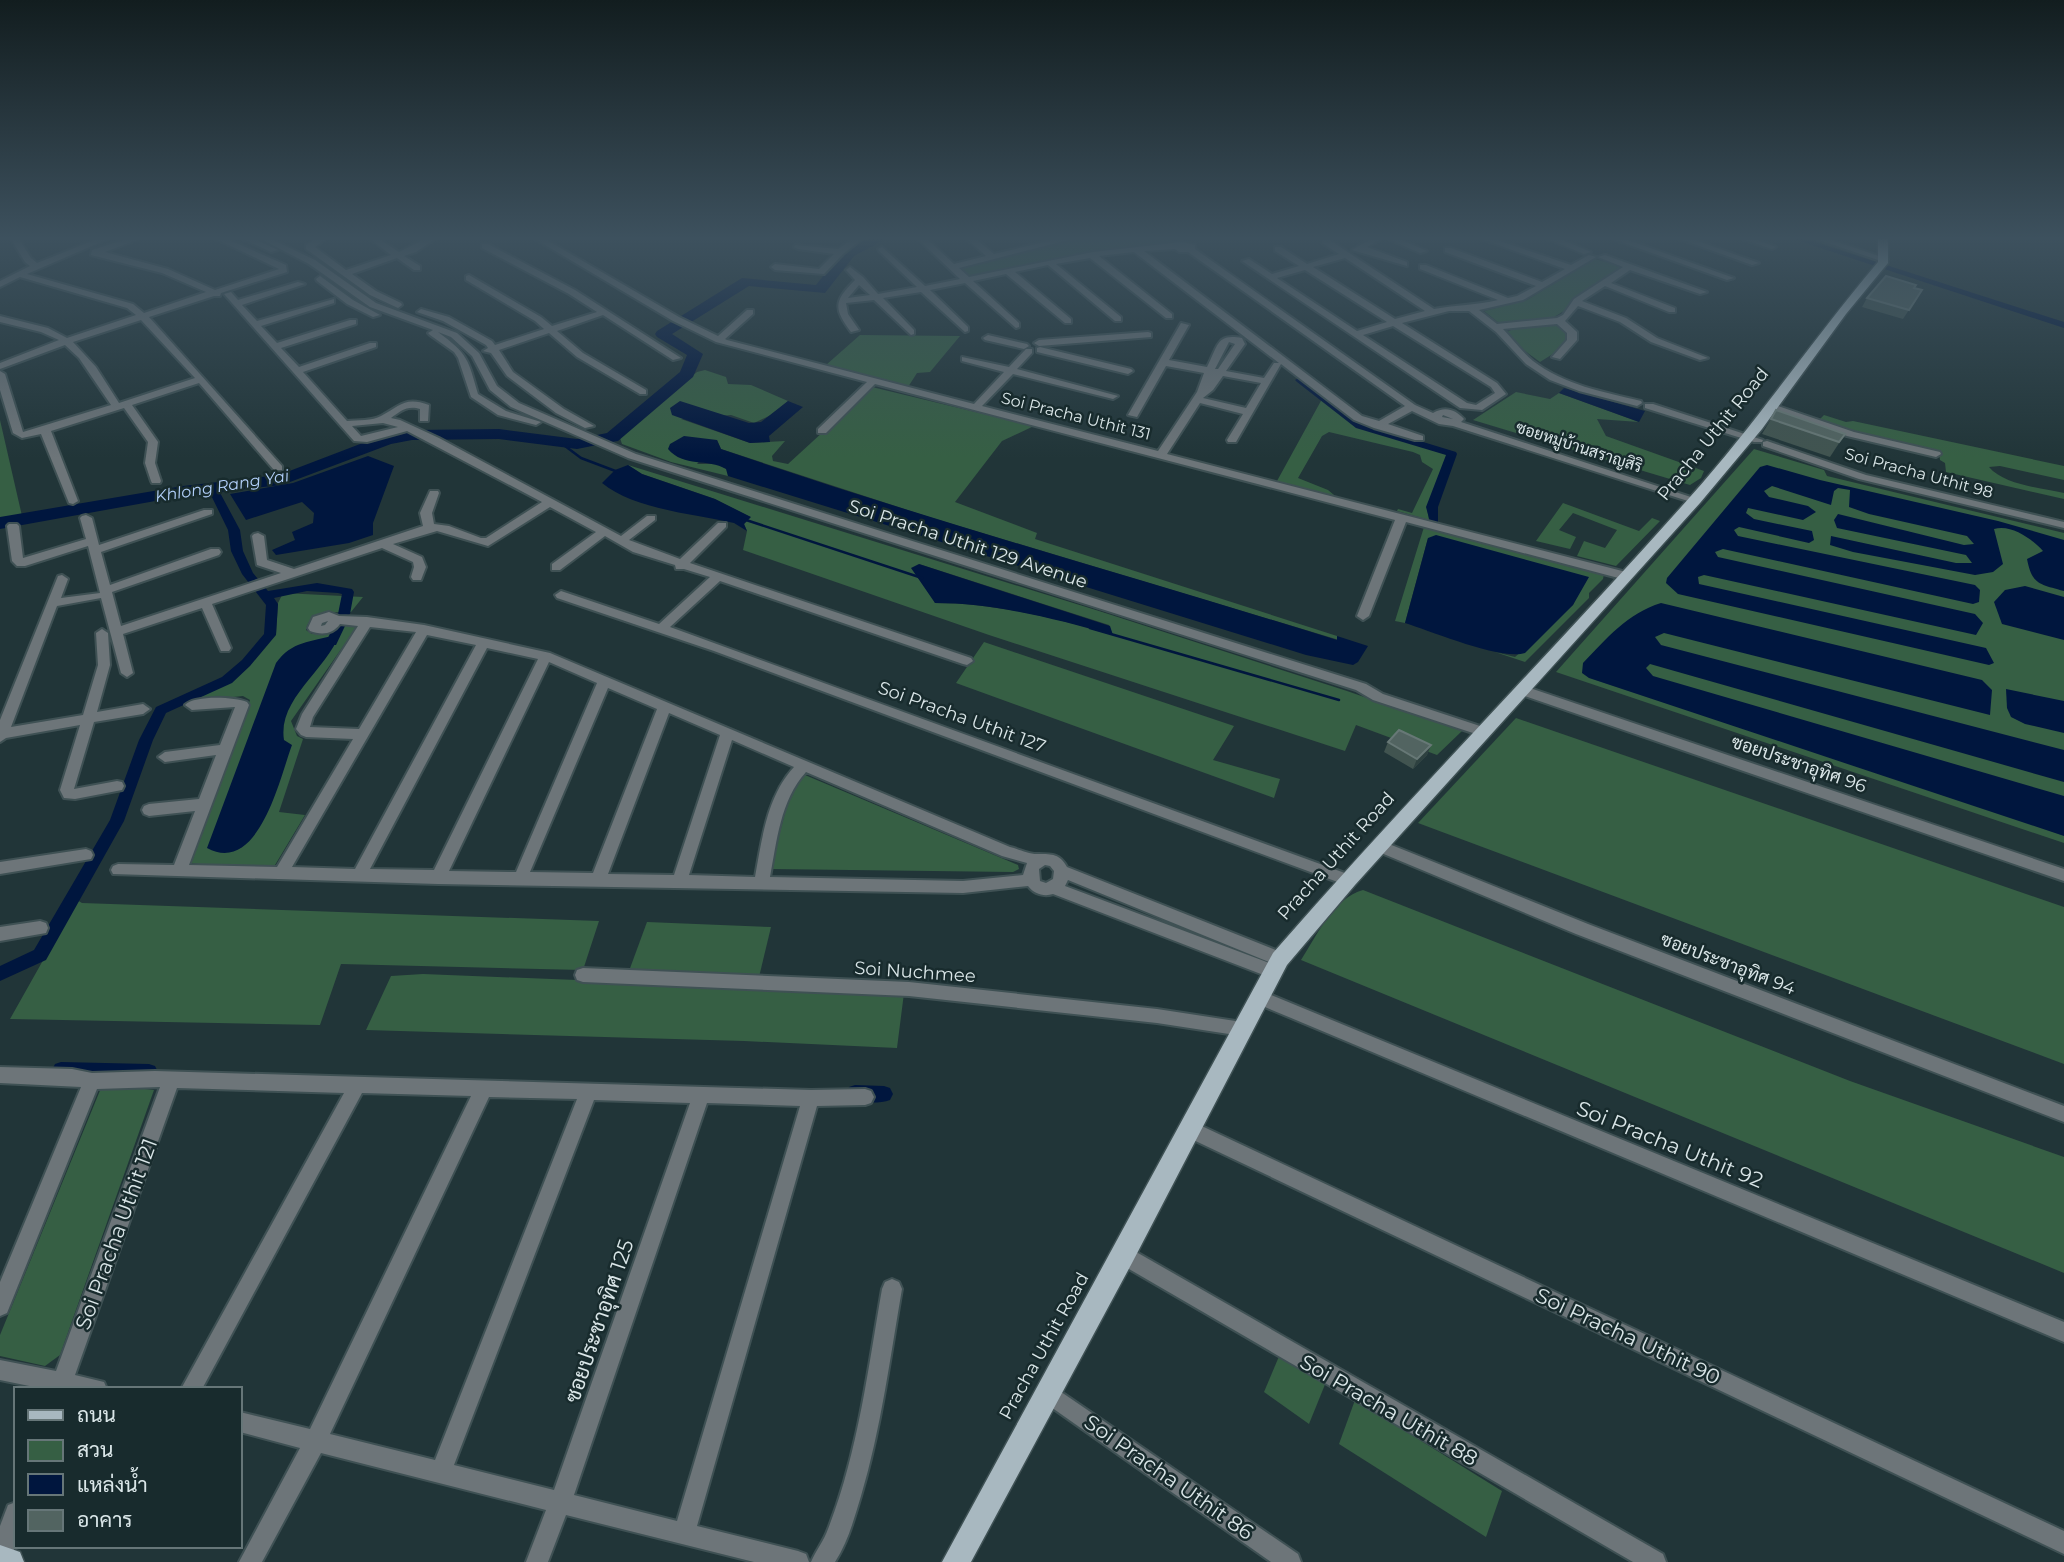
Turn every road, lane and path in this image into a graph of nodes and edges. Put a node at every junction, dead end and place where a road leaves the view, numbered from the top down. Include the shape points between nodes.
1 (138, 312) edge
2 (158, 312) edge
3 (242, 312) edge
4 (296, 312) edge
5 (372, 312) edge
6 (391, 312) edge
7 (424, 312) edge
8 (523, 312) edge
9 (604, 312) joint
10 (664, 312) edge
11 (750, 312) dead end
12 (841, 312) edge
13 (891, 312) edge
14 (948, 312) edge
15 (1002, 312) edge
16 (1057, 312) edge
17 (1110, 312) edge
18 (1164, 312) edge
19 (1219, 312) edge
20 (1278, 312) edge
21 (1323, 312) edge
22 (1378, 312) edge
23 (1433, 312) edge
24 (1476, 312) edge
25 (1568, 312) edge
26 (1602, 312) edge
27 (1842, 312) edge
28 (143, 316) junction
29 (1169, 316) dead end
30 (1118, 318) dead end
31 (0, 319) edge
32 (1068, 321) dead end
33 (1559, 321) junction
34 (354, 322) dead end
35 (1396, 323) junction
36 (254, 325) junction
37 (1016, 325) dead end
38 (1184, 325) dead end
39 (1495, 327) junction
40 (965, 329) dead end
41 (854, 330) dead end
42 (553, 331) junction
43 (911, 332) dead end
44 (1357, 334) junction
45 (1148, 335) dead end
46 (989, 338) dead end
47 (69, 340) junction
48 (719, 340) junction
49 (373, 345) dead end
50 (275, 348) junction
51 (1033, 348) junction
52 (495, 349) junction
53 (476, 355) junction
54 (1557, 357) dead end
55 (463, 358) junction
56 (676, 358) dead end
57 (1703, 358) dead end
58 (965, 359) dead end
59 (1162, 362) junction
60 (1277, 365) dead end
61 (0, 366) edge
62 (296, 371) junction
63 (1010, 371) junction
64 (1128, 371) dead end
65 (1215, 371) junction
66 (0, 374) edge
67 (201, 379) junction
68 (873, 381) junction
69 (1266, 381) junction
70 (492, 387) junction
71 (643, 392) dead end
72 (474, 394) junction
73 (1199, 395) junction
74 (1113, 396) dead end
75 (1637, 403) dead end
76 (1408, 404) junction
77 (121, 405) junction
78 (1649, 406) dead end
79 (976, 407) junction
80 (1772, 407) junction
81 (1248, 412) junction
82 (1133, 415) dead end
83 (424, 419) dead end
84 (383, 420) junction
85 (345, 424) junction
86 (589, 426) dead end
87 (1378, 426) junction
88 (564, 428) junction
89 (409, 429) junction
90 (45, 430) junction
91 (822, 430) dead end
92 (1419, 438) dead end
93 (1232, 440) dead end
94 (1758, 440) junction
95 (1161, 454) junction
96 (1936, 454) dead end
97 (278, 468) dead end
98 (156, 481) dead end
99 (434, 493) dead end
100 (1698, 496) junction
101 (73, 501) dead end
102 (550, 502) junction
103 (208, 512) dead end
104 (651, 517) dead end
105 (1402, 517) junction
106 (86, 518) dead end
107 (722, 525) dead end
108 (2064, 525) edge
109 (13, 526) dead end
110 (429, 527) junction
111 (603, 532) junction
112 (258, 536) dead end
113 (621, 541) junction
114 (381, 543) junction
115 (94, 545) junction
116 (215, 552) dead end
117 (680, 565) junction
118 (556, 567) dead end
119 (294, 572) junction
120 (718, 576) junction
121 (1626, 576) junction
122 (417, 577) dead end
123 (62, 579) dead end
124 (101, 593) junction
125 (561, 595) dead end
126 (205, 602) junction
127 (53, 603) junction
128 (1363, 616) dead end
129 (336, 620) dead end
130 (367, 621) junction
131 (424, 629) junction
132 (662, 629) junction
133 (117, 632) junction
134 (102, 633) dead end
135 (484, 642) junction
136 (225, 648) dead end
137 (546, 656) junction
138 (967, 661) dead end
139 (127, 673) dead end
140 (604, 681) junction
141 (1521, 690) junction
142 (192, 705) dead end
143 (664, 708) junction
144 (143, 709) dead end
145 (88, 720) junction
146 (1487, 728) junction
147 (360, 734) junction
148 (727, 734) junction
149 (1, 735) edge
150 (226, 749) junction
151 (165, 757) dead end
152 (804, 765) junction
153 (117, 786) dead end
154 (205, 804) junction
155 (149, 810) dead end
156 (1379, 846) junction
157 (86, 855) dead end
158 (1039, 861) junction
159 (0, 868) edge
160 (118, 870) dead end
161 (179, 871) junction
162 (281, 873) junction
163 (1063, 873) junction
164 (359, 875) junction
165 (2064, 875) edge
166 (438, 878) junction
167 (520, 879) junction
168 (598, 880) junction
169 (1030, 880) junction
170 (1348, 880) junction
171 (679, 882) junction
172 (761, 884) junction
173 (1052, 887) junction
174 (40, 928) dead end
175 (0, 934) edge
176 (1277, 966) junction
177 (583, 975) dead end
178 (1259, 997) junction
179 (1242, 1030) junction
180 (0, 1075) edge
181 (171, 1080) junction
182 (92, 1081) junction
183 (358, 1085) junction
184 (484, 1088) junction
185 (589, 1091) junction
186 (701, 1095) junction
187 (866, 1097) dead end
188 (811, 1098) junction
189 (2064, 1114) edge
190 (1191, 1130) junction
191 (1124, 1255) junction
192 (892, 1289) dead end
193 (0, 1306) edge
194 (2064, 1332) edge
195 (0, 1370) edge
196 (62, 1385) edge
197 (80, 1387) edge
198 (192, 1387) edge
199 (1048, 1393) junction
200 (242, 1422) edge
201 (316, 1440) junction
202 (441, 1472) junction
203 (560, 1503) junction
204 (14, 1519) edge
205 (684, 1534) junction
206 (2064, 1543) edge
207 (0, 1558) edge
208 (10, 1562) edge
209 (250, 1562) edge
210 (537, 1562) edge
211 (797, 1562) edge
212 (822, 1562) edge
213 (956, 1562) edge
214 (1290, 1562) edge
215 (1655, 1562) edge

1 - 28 street
2 - 28 street
3 - 36 street
4 - 36 street
5 - 55 street, Soi Pracha Uthit 129 Avenue via 436,334
6 - 53 street, Soi Pracha Uthit 129 Avenue via 454,335
7 - 52 street via 477,334
8 - 42 street
9 - 42 street
9 - 56 street
10 - 48 street, Soi Pracha Uthit 131
11 - 48 street
12 - 41 street
13 - 43 street
14 - 40 street
15 - 37 street
16 - 32 street
17 - 30 street
18 - 29 street
19 - 87 street via 1358,418
20 - 76 street, ซอยหมู่บ้านสราญสิริ
21 - 44 street
22 - 35 street
23 - 35 street
24 - 39 street
25 - 33 street
26 - 57 street via 1654,340
27 - 80 main road, Pracha Uthit Road
28 - 47 street
28 - 67 street
31 - 47 street via 41,326
33 - 39 street
33 - 54 street via 1572,332 1572,340
34 - 50 street
35 - 44 street
35 - 44 street via 1494,385 1500,394 1471,409
36 - 50 street
38 - 59 street
39 - 75 street via 1529,362 1553,378
42 - 52 street
42 - 71 street via 580,355
45 - 51 street
46 - 51 street
47 - 61 street
47 - 77 street
48 - 68 street, Soi Pracha Uthit 131
49 - 62 street
50 - 62 street
51 - 63 street
51 - 64 street
52 - 53 street
52 - 86 street via 510,374
53 - 55 street
53 - 70 street, Soi Pracha Uthit 129 Avenue
55 - 72 street
58 - 63 street
59 - 65 street
59 - 82 street
60 - 69 street
62 - 85 street
63 - 74 street
63 - 79 street
65 - 69 street
65 - 73 street
66 - 90 street via 18,433
67 - 77 street
67 - 97 street
68 - 79 street, Soi Pracha Uthit 131
68 - 91 street
69 - 81 street
70 - 72 street
70 - 88 street, Soi Pracha Uthit 129 Avenue via 515,405
72 - 88 street, Soi Pracha Uthit 129 Avenue via 502,413
73 - 81 street
73 - 95 street
76 - 87 street
76 - 100 street, ซอยหมู่บ้านสราญสิริ via 1438,415 1443,422 1456,421
77 - 90 street
77 - 98 street via 153,442 150,463
78 - 94 street, Soi Pracha Uthit 98
79 - 95 street, Soi Pracha Uthit 131
80 - 94 main road, Pracha Uthit Road
80 - 96 street via 1851,434
81 - 93 street
83 - 84 street via 425,407 415,404 396,409
84 - 85 street
84 - 89 street
85 - 89 street via 362,440
87 - 92 street
88 - 146 street, Soi Pracha Uthit 129 Avenue via 632,456
89 - 102 street
90 - 101 street
94 - 100 main road, Pracha Uthit Road
94 - 108 street, Soi Pracha Uthit 98 via 1863,477
95 - 105 street, Soi Pracha Uthit 131
99 - 110 street via 426,513
100 - 121 main road, Pracha Uthit Road
102 - 110 street via 488,542 443,526
102 - 111 street
103 - 115 street
104 - 113 street
105 - 121 street, Soi Pracha Uthit 131
105 - 128 street
106 - 115 street
107 - 117 street
109 - 115 street via 21,563
110 - 114 street
111 - 113 street
111 - 118 street
112 - 119 street via 261,562
113 - 117 street
114 - 119 street
114 - 122 street via 418,560
115 - 124 street
116 - 124 street
117 - 120 street
119 - 126 street
120 - 132 street
120 - 138 street
121 - 141 main road, Pracha Uthit Road
123 - 127 street
124 - 127 street
124 - 133 street
125 - 132 street, Soi Pracha Uthit 127
126 - 133 street
126 - 136 street
127 - 149 street
129 - 130 street
130 - 131 street
130 - 147 street via 303,729
131 - 135 street
131 - 147 street
132 - 170 street, Soi Pracha Uthit 127
133 - 139 street
134 - 145 street via 104,665
135 - 137 street
135 - 164 street
137 - 140 street
137 - 166 street
140 - 143 street
140 - 167 street
141 - 146 main road, Pracha Uthit Road
141 - 165 street, ซอยประชาอุทิศ 96
142 - 150 street via 243,705
143 - 148 street
143 - 168 street
144 - 145 street
145 - 149 street
145 - 153 street via 67,790 69,794
146 - 156 main road, Pracha Uthit Road
147 - 162 street
148 - 152 street
148 - 171 street
150 - 151 street
150 - 154 street
152 - 158 street via 1007,852
152 - 172 street via 783,793
154 - 155 street
154 - 161 street
156 - 170 main road, Pracha Uthit Road
156 - 189 street, ซอยประชาอุทิศ 94
157 - 159 street
158 - 163 street via 1054,862
158 - 169 street via 1029,871
160 - 161 street
161 - 162 street
162 - 164 street
163 - 173 street
163 - 176 street
164 - 166 street
166 - 167 street
167 - 168 street
168 - 171 street
169 - 172 street via 962,887
169 - 173 street via 1042,888
170 - 176 main road, Pracha Uthit Road
171 - 172 street
173 - 176 street
174 - 175 street
176 - 178 main road, Pracha Uthit Road
177 - 179 street, Soi Nuchmee via 909,989 1157,1016
178 - 179 main road, Pracha Uthit Road
178 - 194 street, Soi Pracha Uthit 92
179 - 190 main road, Pracha Uthit Road
180 - 182 street
181 - 182 street
181 - 183 street
181 - 196 street, Soi Pracha Uthit 121
182 - 193 street
183 - 184 street
183 - 198 street
184 - 185 street
184 - 201 street
185 - 186 street
185 - 202 street
186 - 188 street
186 - 203 street, ซอยประชาอุทิศ 125
187 - 188 street
188 - 205 street
190 - 191 main road, Pracha Uthit Road
190 - 206 street, Soi Pracha Uthit 90
191 - 199 main road, Pracha Uthit Road
191 - 215 street, Soi Pracha Uthit 88
192 - 212 street via 852,1492 835,1541
195 - 196 street
196 - 197 street
199 - 213 main road, Pracha Uthit Road
199 - 214 street, Soi Pracha Uthit 86
200 - 201 street
201 - 202 street
201 - 209 street
202 - 203 street
203 - 205 street
203 - 210 street, ซอยประชาอุทิศ 125
204 - 207 street
205 - 211 street
207 - 208 main road

